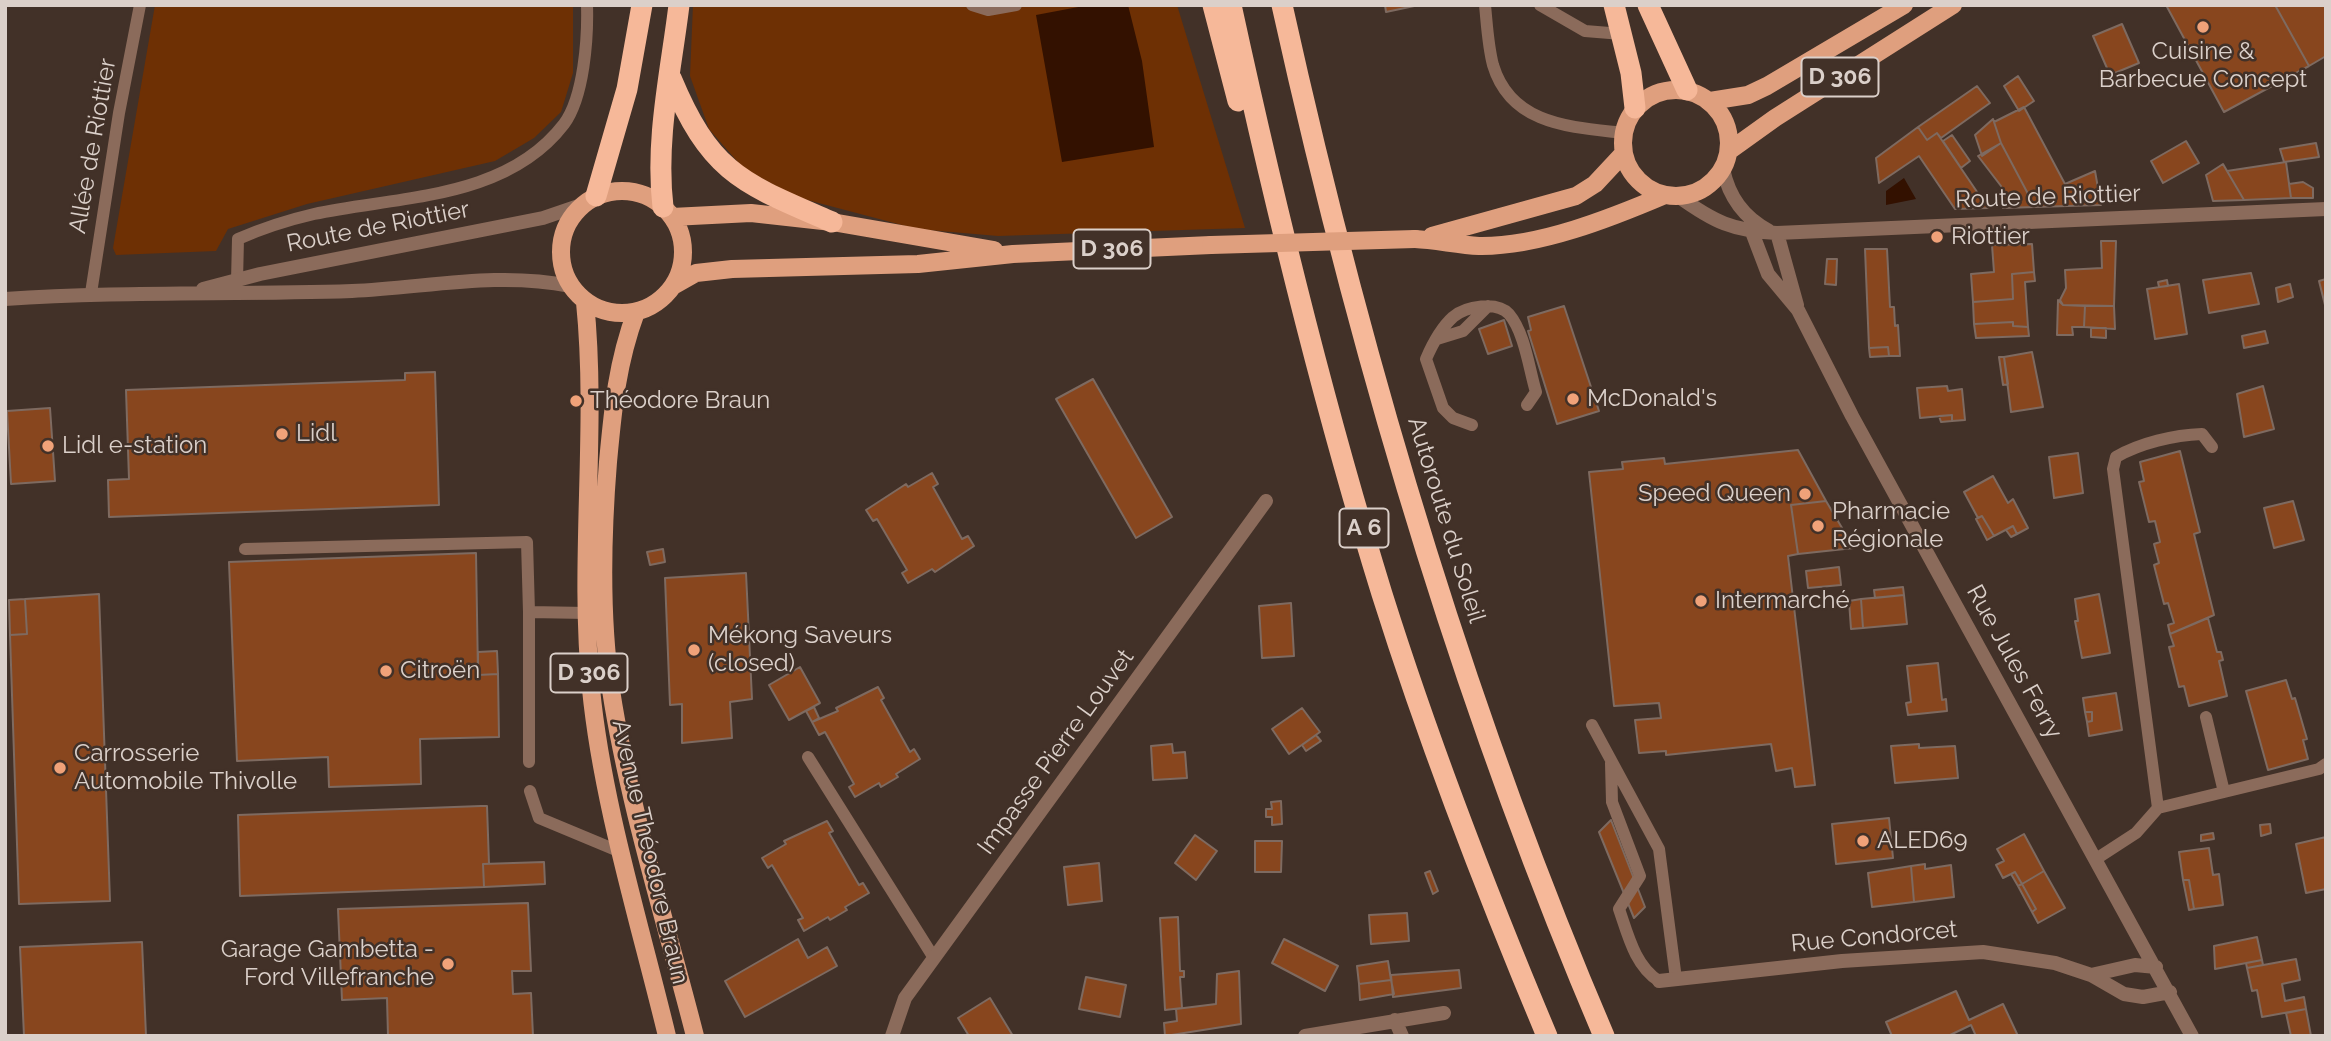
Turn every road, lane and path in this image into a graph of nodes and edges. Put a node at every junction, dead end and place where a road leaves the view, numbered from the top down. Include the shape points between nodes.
1 (140, 5) edge
2 (587, 5) edge
3 (679, 5) edge
4 (972, 5) edge
5 (1016, 5) edge
6 (1213, 5) edge
7 (1231, 5) edge
8 (1282, 5) edge
9 (1297, 5) edge
10 (1485, 5) edge
11 (1540, 5) edge
12 (1614, 5) edge
13 (1648, 5) edge
14 (1904, 5) edge
15 (1953, 5) edge
16 (637, 11) edge
17 (1622, 34) junction
18 (671, 78) junction
19 (1687, 90) junction
20 (1710, 101) junction
21 (1635, 108) junction
22 (1623, 134) junction
23 (1729, 151) junction
24 (1623, 154) junction
25 (1318, 166) junction
26 (1723, 169) junction
27 (1671, 196) junction
28 (590, 200) junction
29 (2326, 209) edge
30 (668, 212) junction
31 (832, 222) junction
32 (1752, 232) junction
33 (1775, 233) junction
34 (1417, 239) junction
35 (1013, 254) junction
36 (237, 281) junction
37 (570, 286) junction
38 (673, 286) junction
39 (91, 293) junction
40 (181, 294) junction
41 (5, 299) edge
42 (585, 302) junction
43 (1798, 310) junction
44 (636, 312) junction
45 (1527, 405) dead end
46 (1472, 425) dead end
47 (1339, 440) junction
48 (2212, 447) dead end
49 (1266, 501) dead end
50 (245, 549) dead end
51 (528, 612) junction
52 (587, 612) junction
53 (2206, 717) dead end
54 (1592, 725) dead end
55 (808, 757) dead end
56 (1610, 759) junction
57 (529, 762) dead end
58 (2326, 764) edge
59 (530, 791) dead end
60 (2224, 792) junction
61 (2158, 808) junction
62 (623, 853) junction
63 (2096, 859) junction
64 (934, 958) junction
65 (2156, 967) junction
66 (2091, 975) junction
67 (1676, 979) junction
68 (1659, 981) joint
69 (2170, 992) junction
70 (1444, 1013) dead end
71 (1395, 1020) junction
72 (667, 1036) edge
73 (695, 1036) edge
74 (892, 1036) edge
75 (1306, 1036) edge
76 (1402, 1036) edge
77 (1547, 1036) edge
78 (1604, 1036) edge
79 (2192, 1036) edge

1 - 39 lane, Allée de Riottier
2 - 36 lane via 583,75 565,123 541,147 499,175 462,188 313,215 238,239
3 - 18 highway
4 - 5 lane via 988,10
6 - 47 highway via 1268,214
7 - 47 highway, A 6 via 1293,276
8 - 25 highway, Autoroute du Soleil / A 6
9 - 25 highway
10 - 22 lane via 1493,64 1524,110 1533,117 1575,128
11 - 17 lane via 1586,32
12 - 17 highway
13 - 19 highway
14 - 20 main road, D 306 via 1748,95
15 - 23 main road, D 306
16 - 28 highway via 627,89
17 - 21 highway
18 - 30 highway via 660,167
18 - 31 highway via 697,135 715,158 767,194
19 - 20 main road
19 - 21 main road via 1659,92
20 - 23 main road via 1726,124
21 - 22 main road
22 - 24 main road
23 - 26 main road
24 - 27 main road via 1638,181
24 - 34 main road, D 306 via 1595,184 1576,196
25 - 78 highway, Autoroute du Soleil / A 6 via 1357,318 1434,577 1515,814
26 - 27 main road via 1704,188
26 - 33 street via 1737,204 1748,217
27 - 32 street, Route de Riottier via 1706,217
27 - 34 main road, D 306 via 1585,226 1520,240 1480,246
28 - 30 main road via 613,191 631,192 648,197
28 - 36 street, Route de Riottier via 543,218
28 - 37 main road via 571,217 563,233 562,269
29 - 33 street, Route de Riottier
30 - 31 main road, D 306 via 751,213
30 - 38 main road via 679,230 683,251
31 - 35 main road, D 306
32 - 33 street, Route de Riottier
32 - 43 street, Rue Jules Ferry via 1768,274
33 - 43 street, Rue Jules Ferry
34 - 35 main road, D 306, bridge
35 - 38 main road, D 306 via 918,264 732,269 696,273
36 - 40 street, Route de Riottier
37 - 40 street, Route de Riottier via 516,278 358,290
37 - 42 main road
38 - 44 main road via 657,302
39 - 40 street, Route de Riottier
39 - 41 street, Route de Riottier
42 - 44 main road via 604,311
42 - 52 main road, Avenue Théodore Braun / D 306 via 591,357
43 - 63 street, Rue Jules Ferry
44 - 73 main road, Avenue Théodore Braun / D 306 via 620,354 612,410 603,574 606,643 632,792
45 - 46 lane via 1536,392 1509,315 1488,306 1466,310 1453,317 1426,359 1439,401 1453,418
47 - 77 highway, A 6 via 1382,594
48 - 61 lane via 2202,434 2191,434 2132,448 2116,457 2113,469
49 - 64 street, Impasse Pierre Louvet
50 - 51 lane via 527,542
51 - 52 lane
51 - 57 lane
52 - 62 main road, Avenue Théodore Braun / D 306 via 599,753
53 - 60 lane
54 - 56 lane
55 - 64 lane
56 - 67 lane via 1659,849
56 - 68 lane via 1612,802 1640,876 1619,909 1635,953 1648,974
58 - 60 lane
59 - 62 lane via 539,818
60 - 61 lane
61 - 63 lane via 2136,833
62 - 72 main road, Avenue Théodore Braun / D 306
63 - 65 street, Rue Jules Ferry
64 - 74 street, Impasse Pierre Louvet via 905,998
65 - 66 street, Rue Condorcet via 2135,965
65 - 69 street, Rue Jules Ferry
66 - 67 street, Rue Condorcet via 2025,957 1971,952
66 - 69 street, Rue Condorcet via 2124,994 2143,997
67 - 68 street, Rue Condorcet
69 - 79 street, Rue Jules Ferry
70 - 71 street
71 - 75 street
71 - 76 street

